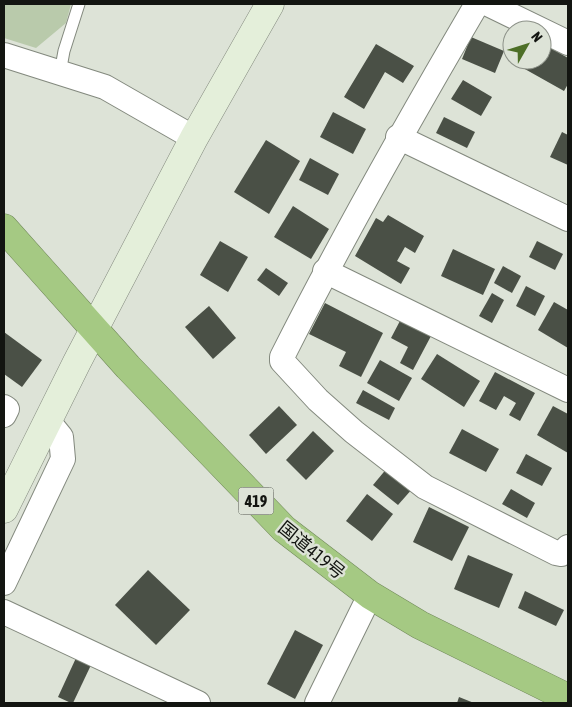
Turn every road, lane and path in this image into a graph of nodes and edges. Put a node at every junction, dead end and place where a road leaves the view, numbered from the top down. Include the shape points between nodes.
1 (79, 4) edge
2 (270, 4) edge
3 (477, 4) edge
4 (488, 4) edge
5 (568, 42) edge
6 (4, 55) edge
7 (60, 73) junction
8 (398, 137) junction
9 (194, 138) junction
10 (568, 219) edge
11 (4, 228) edge
12 (325, 271) junction
13 (96, 329) junction
14 (568, 390) edge
15 (4, 407) edge
16 (4, 415) edge
17 (48, 421) junction
18 (4, 509) edge
19 (568, 547) edge
20 (4, 583) edge
21 (370, 596) junction
22 (4, 612) edge
23 (568, 698) edge
24 (198, 703) edge
25 (317, 703) edge

1 - 7 lane
2 - 9 street
3 - 8 street
4 - 5 street
6 - 7 street
7 - 9 street via 105,86
8 - 10 street
8 - 12 street
9 - 13 street
11 - 13 highway, 国道419号 / 419
12 - 14 street
12 - 19 street via 282,357 285,366 354,432 425,487 556,553 561,554
13 - 17 street
13 - 21 highway, 国道419号 / 419 via 128,367 284,529
15 - 16 street via 7,409
17 - 18 street
17 - 20 street via 61,437 63,459
21 - 23 highway, 国道419号 / 419 via 420,625
21 - 25 street
22 - 24 street

